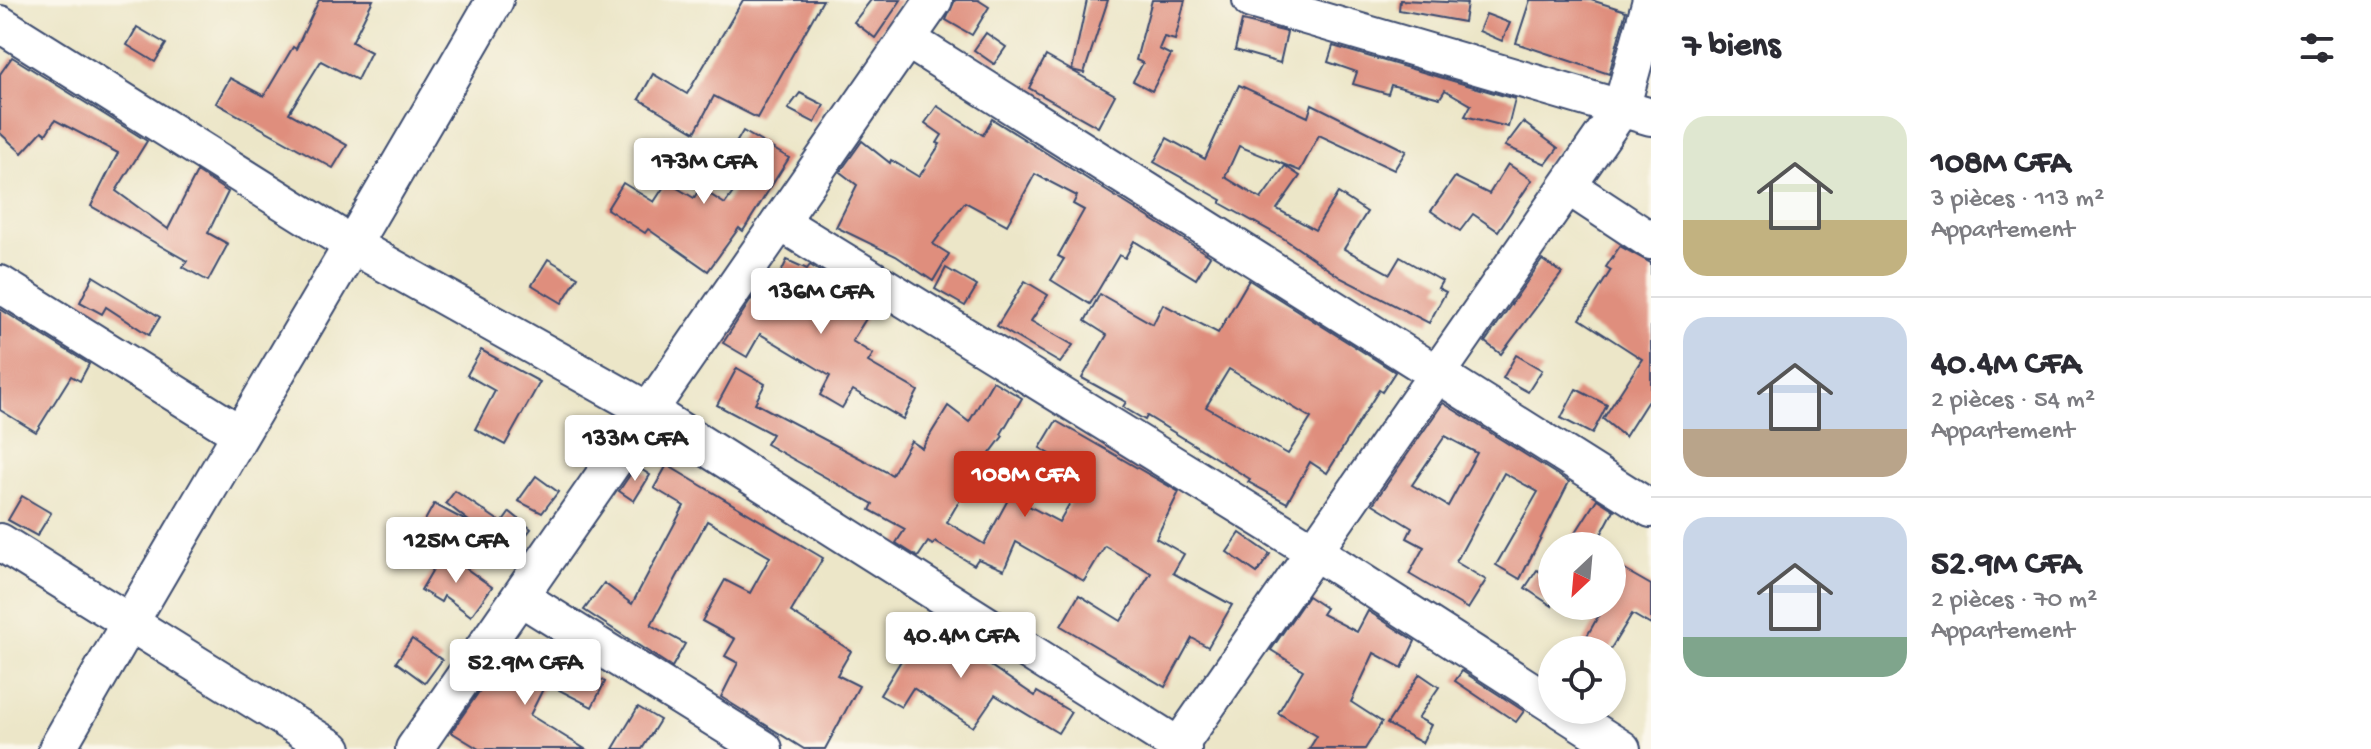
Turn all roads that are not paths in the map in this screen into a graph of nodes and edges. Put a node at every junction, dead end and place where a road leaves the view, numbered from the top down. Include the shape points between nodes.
1 (495, 0) edge
2 (934, 0) edge
3 (1251, 0) edge
4 (1651, 0) edge
5 (0, 24) edge
6 (908, 40) junction
7 (1636, 113) edge
8 (1569, 187) junction
9 (780, 222) junction
10 (1651, 241) edge
11 (354, 246) junction
12 (0, 284) edge
13 (1435, 376) junction
14 (649, 411) junction
15 (239, 433) junction
16 (1651, 509) edge
17 (0, 542) edge
18 (1312, 550) junction
19 (520, 597) junction
20 (129, 621) junction
21 (1538, 695) edge
22 (1583, 724) edge
23 (1179, 748) edge
24 (57, 749) edge
25 (333, 749) edge
26 (414, 749) edge
27 (764, 749) edge
28 (1622, 749) edge

1 - 11 street
2 - 6 street
3 - 7 street
4 - 7 street
5 - 11 street
6 - 9 street
6 - 13 street
7 - 8 street
8 - 10 street
8 - 13 street
9 - 14 street
9 - 18 street
11 - 14 street
11 - 15 street
12 - 15 street
13 - 16 street
13 - 18 street
14 - 19 street
14 - 23 street
15 - 20 street
17 - 20 street
18 - 21 street
18 - 23 street
19 - 26 street
19 - 27 street
20 - 24 street
20 - 25 street
22 - 28 street

